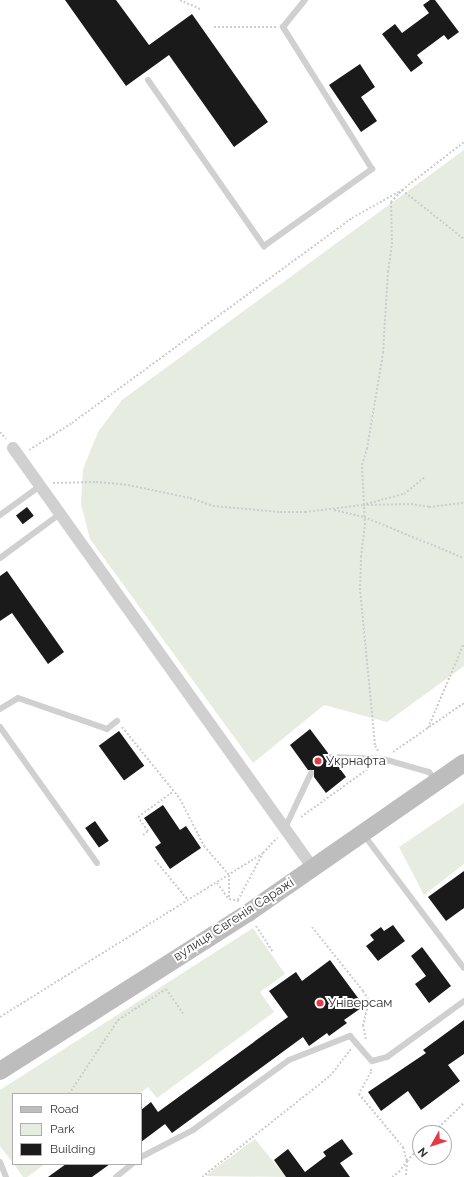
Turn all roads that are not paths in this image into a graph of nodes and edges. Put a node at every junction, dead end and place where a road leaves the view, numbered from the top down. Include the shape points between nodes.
1 (305, 0) edge
2 (148, 80) dead end
3 (16, 452) road end
4 (39, 485) junction
5 (60, 514) junction
6 (0, 515) edge
7 (0, 558) edge
8 (0, 709) edge
9 (117, 720) road end
10 (0, 727) edge
11 (331, 757) dead end
12 (464, 763) edge
13 (311, 773) dead end
14 (437, 782) junction
15 (285, 828) junction
16 (363, 834) junction
17 (97, 863) dead end
18 (314, 868) junction
19 (464, 968) edge
20 (464, 1001) edge
21 (0, 1070) edge
22 (142, 1156) edge
23 (0, 1162) edge
24 (131, 1165) edge
25 (6, 1177) edge
26 (116, 1177) edge

1 - 2 lane via 283,27 372,169 264,246
3 - 4 street
4 - 5 street
4 - 6 lane
5 - 7 lane
5 - 15 street
8 - 9 lane via 18,698 107,728
10 - 17 lane
11 - 14 lane via 383,759 429,772
12 - 14 main road, вулиця Євгенія Саражі
13 - 15 lane
14 - 16 main road, вулиця Євгенія Саражі
15 - 18 street
16 - 18 main road, вулиця Євгенія Саражі
16 - 19 lane
18 - 21 main road, вулиця Євгенія Саражі via 248,913
20 - 22 lane via 387,1057 372,1062 350,1036 289,1060 193,1130
23 - 25 lane
24 - 26 lane

